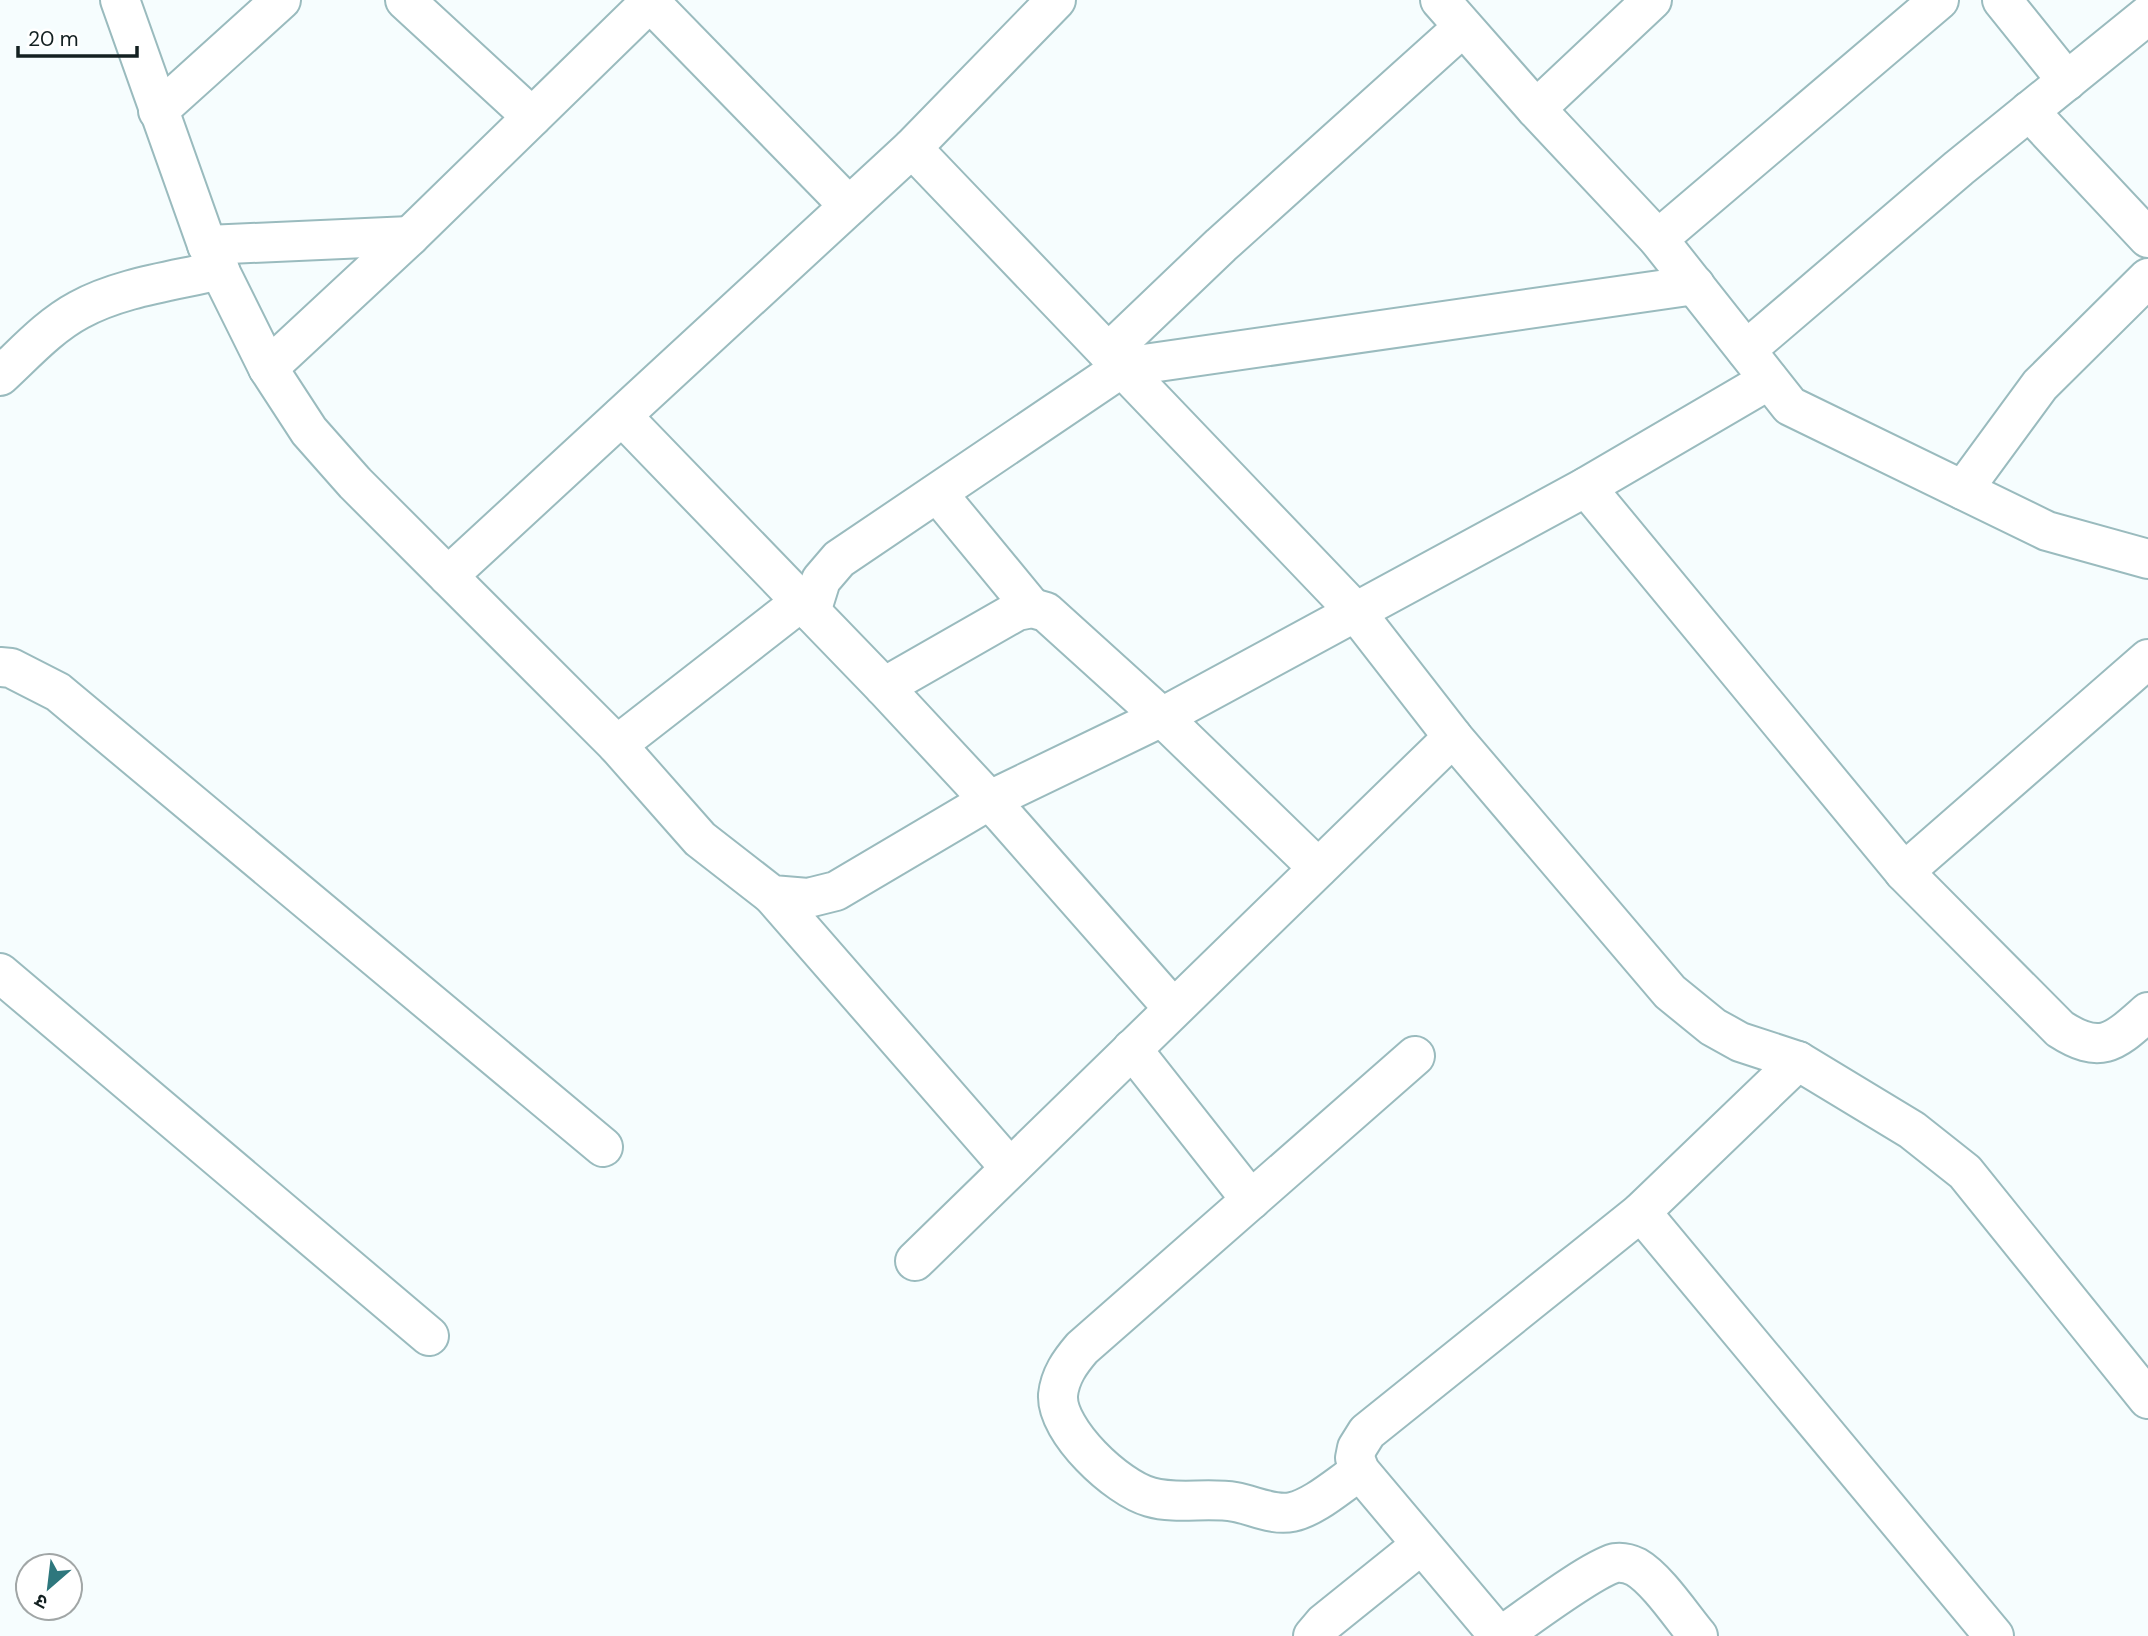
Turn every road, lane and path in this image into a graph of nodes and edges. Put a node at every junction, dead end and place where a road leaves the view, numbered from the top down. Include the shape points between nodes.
1 (120, 0) edge
2 (281, 0) edge
3 (405, 0) edge
4 (1056, 0) edge
5 (1652, 0) edge
6 (1938, 0) edge
7 (2001, 0) edge
8 (651, 1) edge
9 (1451, 14) edge
10 (2148, 15) edge
11 (2067, 81) junction
12 (1536, 109) junction
13 (158, 111) junction
14 (2029, 111) junction
15 (532, 117) junction
16 (912, 148) junction
17 (849, 206) junction
18 (410, 236) junction
19 (2148, 238) edge
20 (1658, 239) junction
21 (214, 257) junction
22 (2148, 278) edge
23 (1695, 285) junction
24 (1746, 350) junction
25 (1116, 360) junction
26 (268, 368) junction
27 (0, 376) edge
28 (1769, 380) junction
29 (622, 416) junction
30 (1586, 487) junction
31 (1963, 490) junction
32 (937, 494) junction
33 (2148, 559) edge
34 (448, 576) junction
35 (806, 606) junction
36 (1032, 608) junction
37 (1355, 611) junction
38 (2148, 660) edge
39 (0, 667) edge
40 (884, 687) junction
41 (1162, 717) junction
42 (1453, 737) junction
43 (617, 745) junction
44 (990, 800) junction
45 (1318, 868) junction
46 (1904, 872) junction
47 (772, 895) junction
48 (7, 993) edge
49 (1173, 1008) junction
50 (2148, 1012) edge
51 (1132, 1049) junction
52 (1415, 1056) dead end
53 (1798, 1061) junction
54 (603, 1147) dead end
55 (1010, 1168) junction
56 (1251, 1200) junction
57 (1641, 1212) junction
58 (915, 1261) dead end
59 (429, 1336) dead end
60 (2148, 1399) edge
61 (1360, 1471) junction
62 (1421, 1545) junction
63 (1313, 1636) edge
64 (1500, 1636) edge
65 (1698, 1636) edge
66 (1994, 1636) edge

1 - 13 street
2 - 13 street
3 - 15 street
4 - 16 street
5 - 12 street
6 - 20 street
7 - 11 street
8 - 15 street
8 - 17 street
9 - 12 street
9 - 25 street via 1212,254
10 - 11 street
11 - 14 street
12 - 20 street
13 - 21 street
14 - 19 street
14 - 24 street
15 - 18 street
16 - 17 street
16 - 25 street
17 - 29 street
18 - 21 street
18 - 26 street
20 - 23 street
21 - 26 street
21 - 27 street via 79,310
22 - 31 street via 2040,384
23 - 24 street
23 - 25 street
24 - 28 street
25 - 32 street
25 - 37 street
26 - 34 street via 309,431
28 - 30 street
28 - 31 street via 1790,406
29 - 34 street
29 - 35 street
30 - 37 street
30 - 46 street
31 - 33 street via 2048,531
32 - 35 street via 830,568
32 - 36 street
34 - 43 street
35 - 40 street
35 - 43 street
36 - 40 street via 998,620
36 - 41 street via 1060,622
37 - 41 street
37 - 42 street
38 - 46 street
39 - 54 street via 58,692
40 - 44 street
41 - 44 street
41 - 45 street
42 - 45 street
42 - 53 street via 1670,992 1731,1037
43 - 47 street via 700,839
44 - 47 street via 836,891 808,898
44 - 49 street
45 - 49 street
46 - 50 street via 2060,1030 2075,1039 2093,1045 2107,1043
47 - 55 street
48 - 59 street
49 - 51 street
51 - 55 street
51 - 56 street
52 - 56 street
53 - 57 street
53 - 60 street via 1912,1130 1965,1172
55 - 58 street
56 - 61 street via 1069,1363 1058,1395 1066,1425 1104,1469 1128,1488 1168,1501 1218,1500 1294,1512
57 - 61 street via 1367,1432 1355,1458
57 - 66 street
61 - 62 street
62 - 63 street
62 - 64 street
64 - 65 street via 1595,1574 1623,1562 1648,1577

